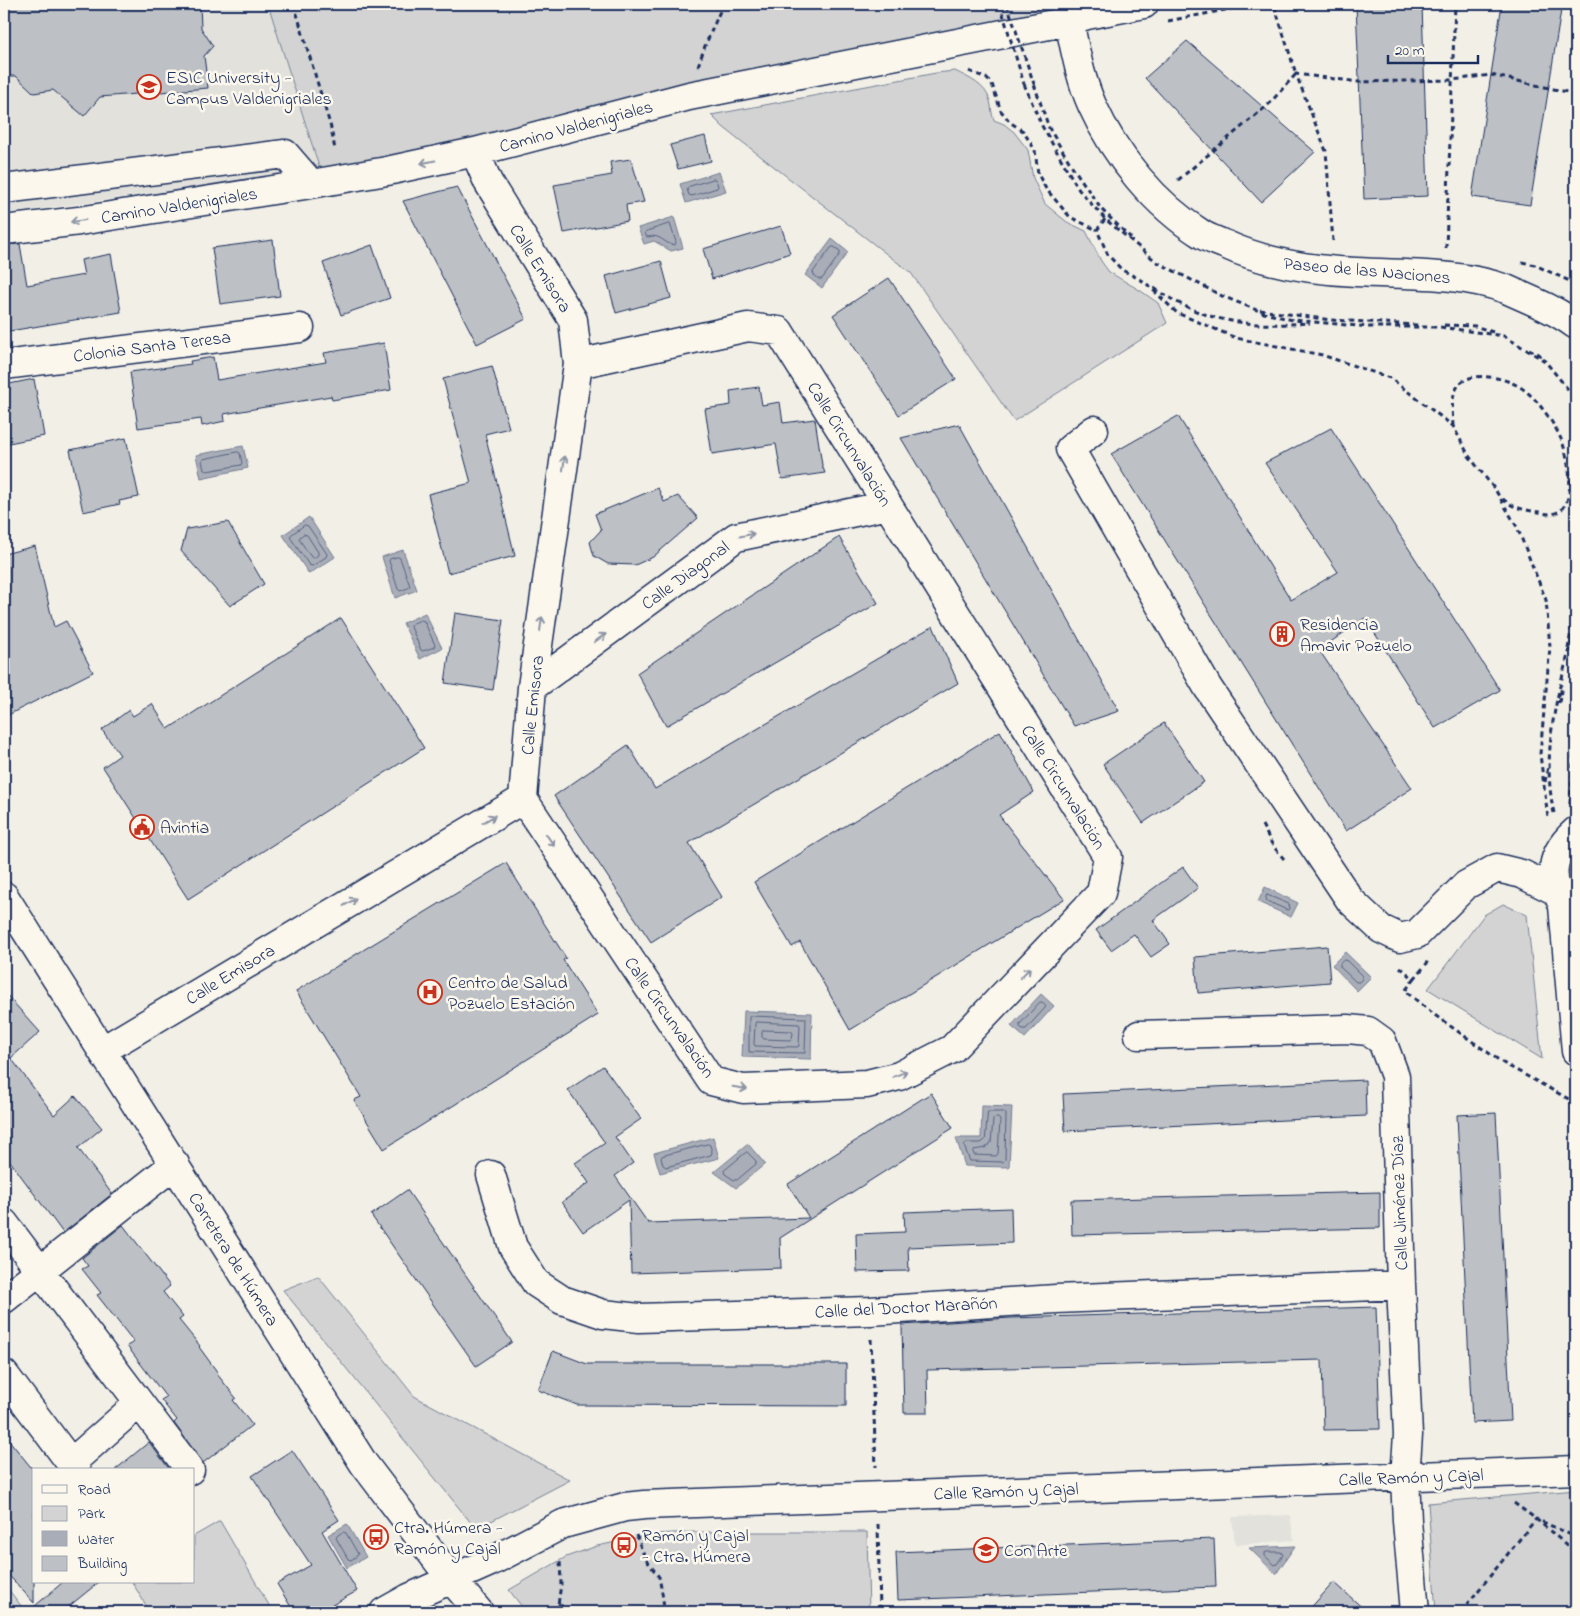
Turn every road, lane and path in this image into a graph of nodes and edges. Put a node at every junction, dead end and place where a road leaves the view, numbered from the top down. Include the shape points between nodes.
1 (294, 4) edge
2 (723, 4) edge
3 (1000, 4) edge
4 (1007, 4) edge
5 (1144, 4) edge
6 (1256, 4) edge
7 (1274, 4) edge
8 (1455, 4) edge
9 (1069, 21) junction
10 (1167, 21) dead end
11 (932, 48) junction
12 (1296, 74) junction
13 (1452, 80) junction
14 (1024, 84) dead end
15 (1034, 84) dead end
16 (1576, 94) edge
17 (688, 96) junction
18 (476, 152) junction
19 (340, 179) junction
20 (311, 184) junction
21 (1181, 187) dead end
22 (4, 189) edge
23 (1105, 219) dead end
24 (4, 230) edge
25 (1097, 230) junction
26 (1333, 242) dead end
27 (1446, 249) dead end
28 (1145, 282) junction
29 (1321, 322) dead end
30 (1576, 325) edge
31 (300, 328) dead end
32 (578, 364) junction
33 (4, 365) edge
34 (1453, 426) junction
35 (1094, 430) dead end
36 (1496, 491) junction
37 (888, 506) junction
38 (1576, 603) edge
39 (1576, 627) edge
40 (1565, 667) junction
41 (532, 687) junction
42 (1576, 755) edge
43 (1549, 758) junction
44 (1544, 785) junction
45 (522, 799) junction
46 (1548, 820) dead end
47 (1567, 820) edge
48 (4, 896) edge
49 (1565, 905) edge
50 (12, 915) edge
51 (1139, 1035) dead end
52 (102, 1050) junction
53 (1576, 1051) edge
54 (175, 1164) junction
55 (491, 1175) dead end
56 (4, 1224) edge
57 (39, 1271) junction
58 (1401, 1285) junction
59 (4, 1299) edge
60 (870, 1311) junction
61 (4, 1374) edge
62 (139, 1403) junction
63 (74, 1466) edge
64 (188, 1468) edge
65 (1576, 1470) edge
66 (1405, 1477) junction
67 (877, 1495) junction
68 (625, 1507) junction
69 (1536, 1519) junction
70 (563, 1524) junction
71 (879, 1529) dead end
72 (1576, 1537) edge
73 (1576, 1553) edge
74 (452, 1580) junction
75 (558, 1604) junction
76 (384, 1612) edge
77 (479, 1612) edge
78 (557, 1612) edge
79 (573, 1612) edge
80 (664, 1612) edge
81 (880, 1612) edge
82 (1415, 1612) edge
83 (1462, 1612) edge

1 - 19 path via 330,128
2 - 17 path
3 - 14 path, bridge
4 - 15 path, bridge
5 - 9 street, Camino Valdenigriales
6 - 10 path
7 - 12 path
8 - 13 path
9 - 11 street, Camino Valdenigriales
9 - 30 street, Paseo de las Naciones via 1079,70 1107,136 1139,179 1204,236 1247,255 1300,267 1470,280 1505,289 1566,317
11 - 17 street, Camino Valdenigriales
11 - 25 path via 992,84 1001,111 1023,131 1035,150 1038,174 1046,189 1070,217
12 - 13 path via 1359,82
12 - 21 path via 1268,104 1176,182
12 - 26 path via 1326,151
13 - 16 path via 1491,75
13 - 27 path
17 - 18 street, Camino Valdenigriales
18 -> 19 street, Camino Valdenigriales
18 - 32 street, Calle Emisora via 488,182 573,320
19 - 20 street, Camino Valdenigriales
20 - 22 street via 285,154
20 -> 24 street, Camino Valdenigriales
23 - 25 path
25 - 28 path via 1108,255 1122,270
28 - 29 path via 1170,298 1232,322 1278,325
28 - 34 path via 1177,313 1236,338 1322,355 1390,378
31 - 33 street, Colonia Santa Teresa
32 - 37 street, Calle Circunvalación via 748,327 779,331
41 -> 32 street, Calle Emisora
34 - 36 path via 1469,456
34 - 36 path via 1452,399 1459,385 1467,378 1482,376 1500,379 1528,392 1551,422 1561,438 1570,464 1570,500 1551,514 1508,505
35 - 49 street via 1070,449 1208,688 1350,900 1381,929 1400,938 1418,934 1466,886 1497,868 1522,874
36 - 44 path via 1517,527 1546,600 1550,647 1540,754
41 -> 37 street, Calle Diagonal via 736,537
45 -> 37 street, Calle Circunvalación via 712,1081 743,1089 867,1084 899,1076 952,1049 1101,893 1108,857
38 - 40 path
39 - 40 path
40 - 43 path
41 - 45 street, Calle Emisora
42 - 47 path
43 - 44 path
43 - 47 path via 1550,793
44 - 46 path
52 -> 45 street, Calle Emisora
47 - 49 street via 1565,841 1556,856 1553,873
48 - 50 street, Carretera de Húmera
49 - 53 street
50 - 52 street, Carretera de Húmera
51 - 58 street, Calle Jiménez Díaz via 1348,1029 1368,1031 1382,1041 1395,1076
52 - 54 street, Carretera de Húmera
54 - 57 street
54 - 74 street, Carretera de Húmera via 364,1464
55 - 60 street, Calle del Doctor Marañón via 513,1246 536,1283 562,1300 586,1309 639,1318
56 - 57 street
57 - 59 street
57 - 62 street
58 - 60 street, Calle del Doctor Marañón via 1056,1299
58 - 66 street, Calle Jiménez Díaz via 1408,1435
60 - 67 path
61 - 63 street
62 - 63 street
62 - 64 street
65 - 66 street, Calle Ramón y Cajal
66 - 67 street, Calle Ramón y Cajal
66 - 82 street, Calle Jiménez Díaz
67 - 68 street, Calle Ramón y Cajal
68 - 70 street, Calle Ramón y Cajal
68 - 80 path via 645,1558 659,1577
69 - 72 path
69 - 73 path
69 - 83 path
70 - 74 street, Calle Ramón y Cajal
70 - 75 path
71 - 81 path
74 - 76 street, Calle Ramón y Cajal
74 - 77 street, Carretera de Húmera
75 - 78 path
75 - 79 path

